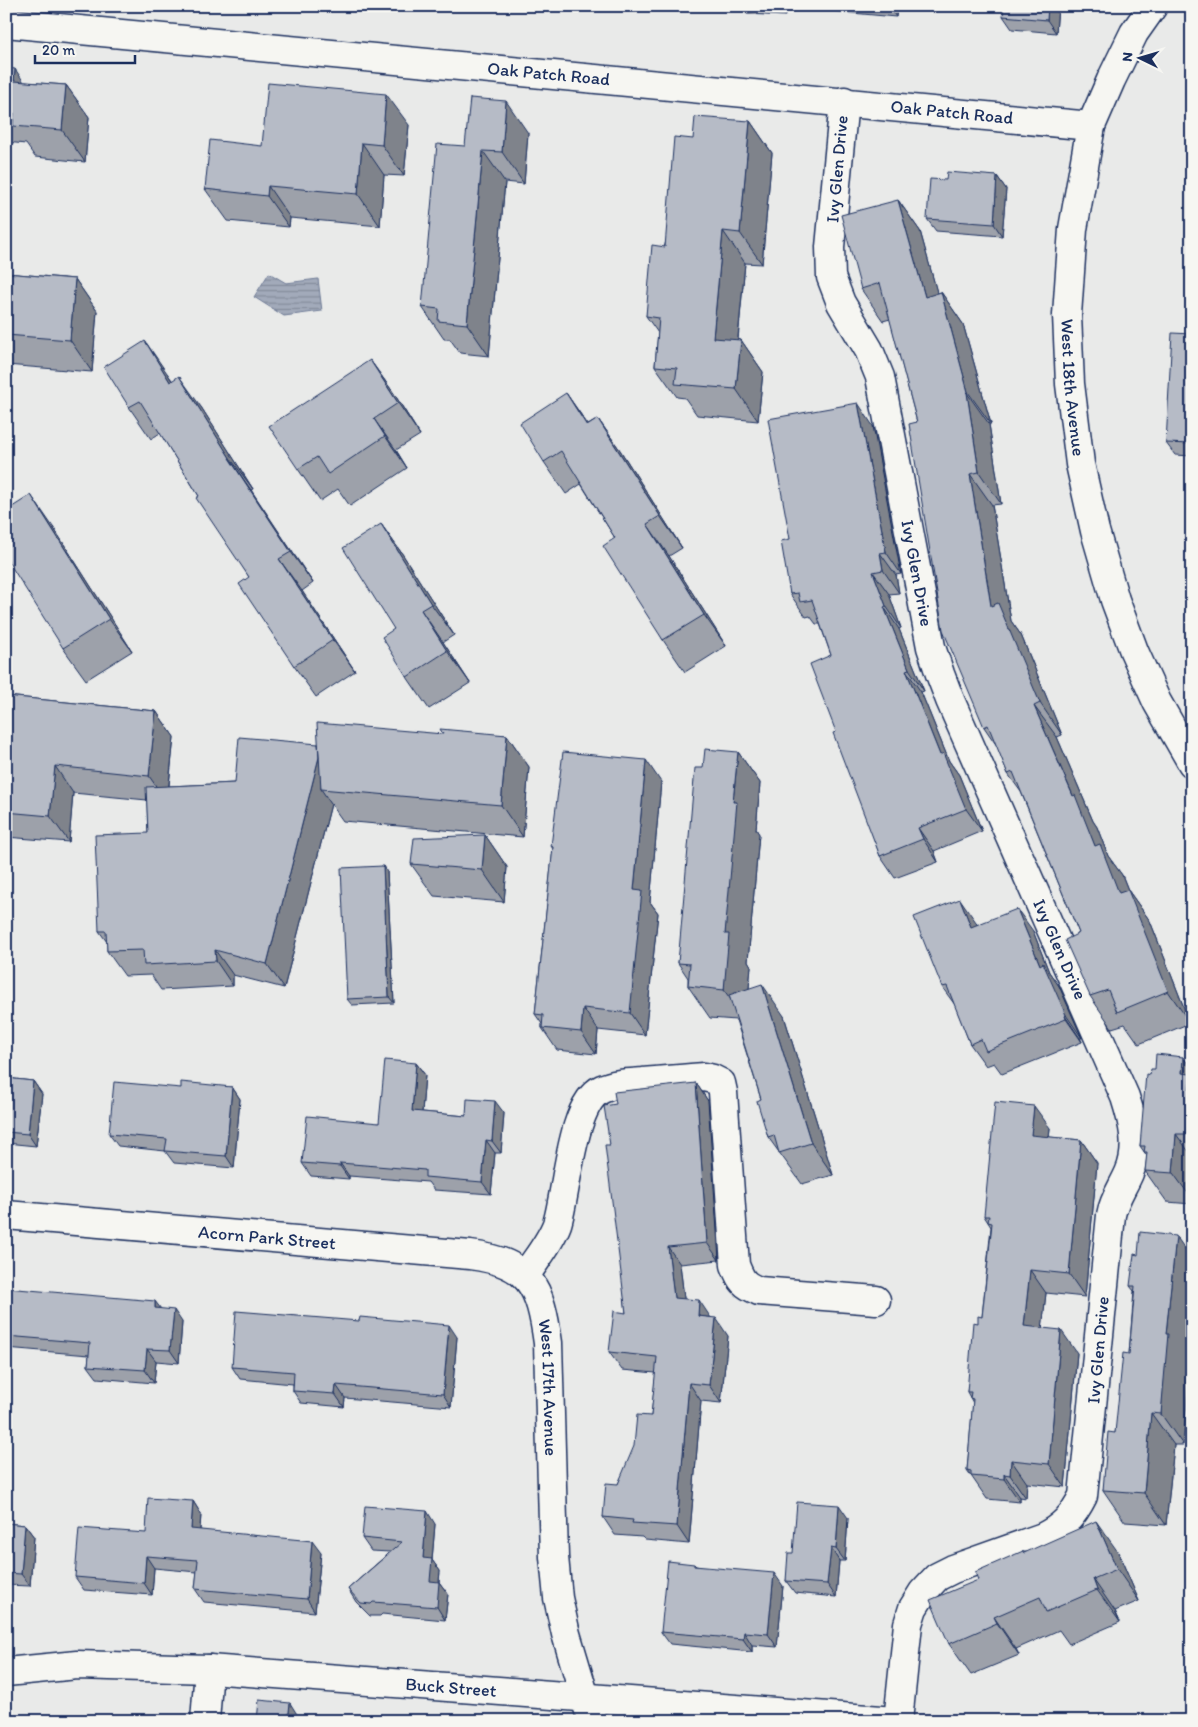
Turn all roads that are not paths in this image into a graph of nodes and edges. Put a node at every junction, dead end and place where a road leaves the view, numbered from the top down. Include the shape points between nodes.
1 (1153, 6) edge
2 (6, 23) edge
3 (844, 102) junction
4 (1091, 126) junction
5 (1192, 762) edge
6 (6, 1215) edge
7 (525, 1276) junction
8 (876, 1300) dead end
9 (210, 1669) junction
10 (6, 1672) edge
11 (588, 1710) edge
12 (205, 1721) edge
13 (896, 1721) edge

1 - 4 street, West 18th Avenue via 1134,33
2 - 3 street, Oak Patch Road
3 - 4 street, Oak Patch Road
3 - 13 street, Ivy Glen Drive via 830,247 831,278 880,377 932,647 950,700 1125,1097 1131,1114 1135,1148 1129,1173 1116,1196 1111,1215 1083,1496 1069,1520 1058,1530 953,1569 937,1577 923,1592 908,1624
4 - 5 street, West 18th Avenue via 1073,229 1068,315 1070,384 1080,464 1095,531 1134,651 1157,702
6 - 7 street, Acorn Park Street via 470,1254 508,1264
7 - 8 street via 556,1225 580,1117 590,1099 600,1090 615,1084 704,1077 721,1083 723,1092 735,1265 740,1279 759,1292
7 - 11 street, West 17th Avenue via 536,1292 548,1343 558,1598
9 - 10 street, Buck Street via 77,1665
9 - 11 street, Buck Street
9 - 12 street
11 - 13 street, Buck Street

